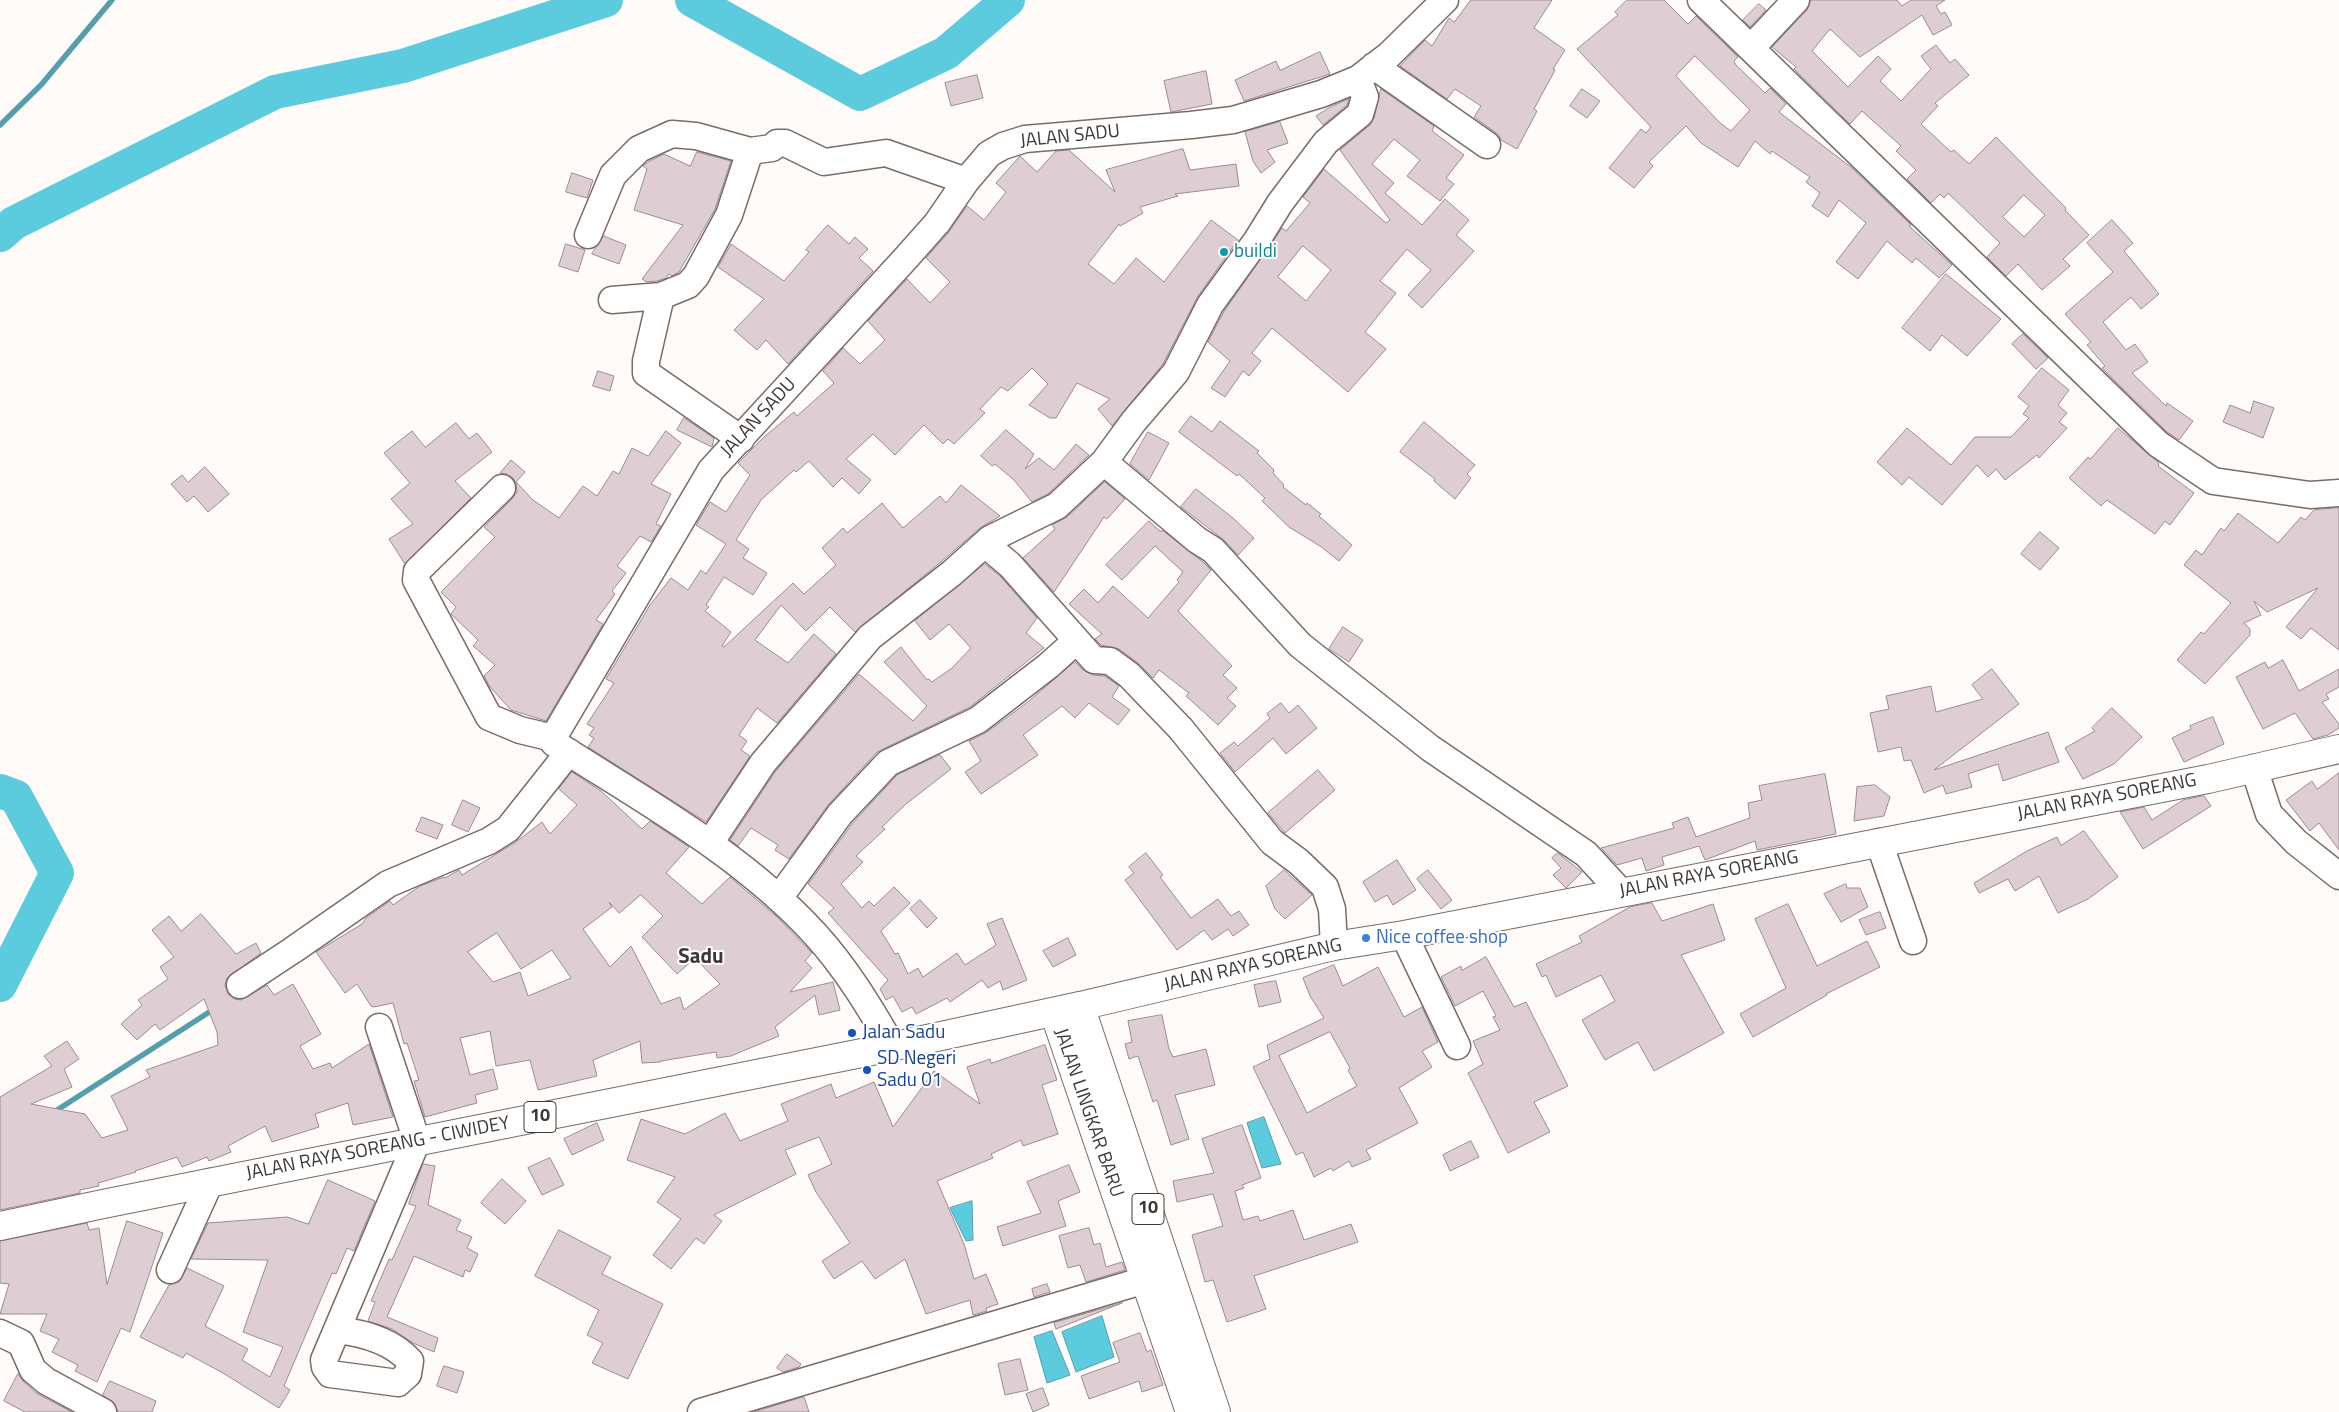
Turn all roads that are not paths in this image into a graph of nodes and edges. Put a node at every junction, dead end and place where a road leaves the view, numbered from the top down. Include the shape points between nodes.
1 (1444, 0) edge
2 (1701, 0) edge
3 (1796, 0) edge
4 (1751, 48) junction
5 (1366, 72) junction
6 (1487, 144) dead end
7 (750, 150) junction
8 (966, 181) junction
9 (588, 235) dead end
10 (661, 296) junction
11 (612, 300) dead end
12 (742, 439) junction
13 (1104, 462) junction
14 (502, 488) dead end
15 (2339, 493) edge
16 (984, 544) junction
17 (1076, 641) junction
18 (561, 745) junction
19 (2339, 749) edge
20 (2254, 768) junction
21 (1879, 842) junction
22 (710, 843) junction
23 (2339, 876) edge
24 (1621, 892) junction
25 (778, 898) junction
26 (1404, 935) junction
27 (1913, 941) dead end
28 (1334, 946) junction
29 (240, 985) dead end
30 (1080, 1006) junction
31 (1054, 1012) junction
32 (378, 1027) dead end
33 (892, 1046) junction
34 (1457, 1046) dead end
35 (417, 1141) junction
36 (210, 1182) junction
37 (0, 1226) edge
38 (170, 1270) dead end
39 (1145, 1280) junction
40 (338, 1330) dead end
41 (0, 1333) edge
42 (103, 1412) edge
43 (701, 1412) edge
44 (1190, 1412) edge
45 (1216, 1412) edge

1 - 5 street, JALAN SADU via 1389,55
2 - 4 street
3 - 4 street
4 - 15 street via 2158,444 2213,482 2310,495
5 - 6 street
5 - 8 street, JALAN SADU via 1304,100 1233,120 1025,139 990,154
5 - 13 street via 1365,97 1360,114 1326,142 1280,203 1210,305 1176,372
7 - 8 street via 772,148 785,142 824,162 886,154
7 - 9 street via 684,134 672,134 639,149 613,175
7 - 10 street via 729,215 696,276 688,285
8 - 12 street, JALAN SADU via 937,223
10 - 11 street
10 - 12 street via 646,373
12 - 18 street, JALAN SADU via 711,470
13 - 16 street via 1057,506
13 - 24 street via 1213,550 1300,645 1430,748 1586,854
14 - 18 street via 417,571 416,580 489,717
16 - 17 street via 1010,565
16 - 22 street via 870,637 763,763
17 - 25 street via 978,720 888,763 840,814
17 - 28 street via 1094,660 1110,661 1130,675 1181,728 1272,842 1325,887 1332,910
18 - 22 street
18 - 29 street, JALAN SADU via 508,829 489,841 388,884
19 - 20 main road, JALAN RAYA SOREANG
20 - 21 main road, JALAN RAYA SOREANG
20 - 23 street via 2269,814 2296,842
21 - 24 main road, JALAN RAYA SOREANG
21 - 27 street
22 - 25 street
24 - 26 main road, JALAN RAYA SOREANG
25 - 33 street via 816,934 859,988
26 - 28 main road, JALAN RAYA SOREANG
26 - 34 street
28 - 30 main road, JALAN RAYA SOREANG
30 - 31 main road, JALAN RAYA SOREANG - CIWIDEY / 10
30 - 45 main road, JALAN LINGKAR BARU / 10
31 - 33 main road, JALAN RAYA SOREANG - CIWIDEY / 10
31 - 39 main road, JALAN LINGKAR BARU / 10
32 - 35 street
33 - 35 main road, JALAN RAYA SOREANG - CIWIDEY / 10
35 - 36 main road, JALAN RAYA SOREANG - CIWIDEY / 10
35 - 40 street
36 - 37 main road, JALAN RAYA SOREANG - CIWIDEY / 10
36 - 38 street
39 - 43 street
39 - 44 main road, JALAN LINGKAR BARU / 10
41 - 42 street via 21,1343 32,1370 46,1381

